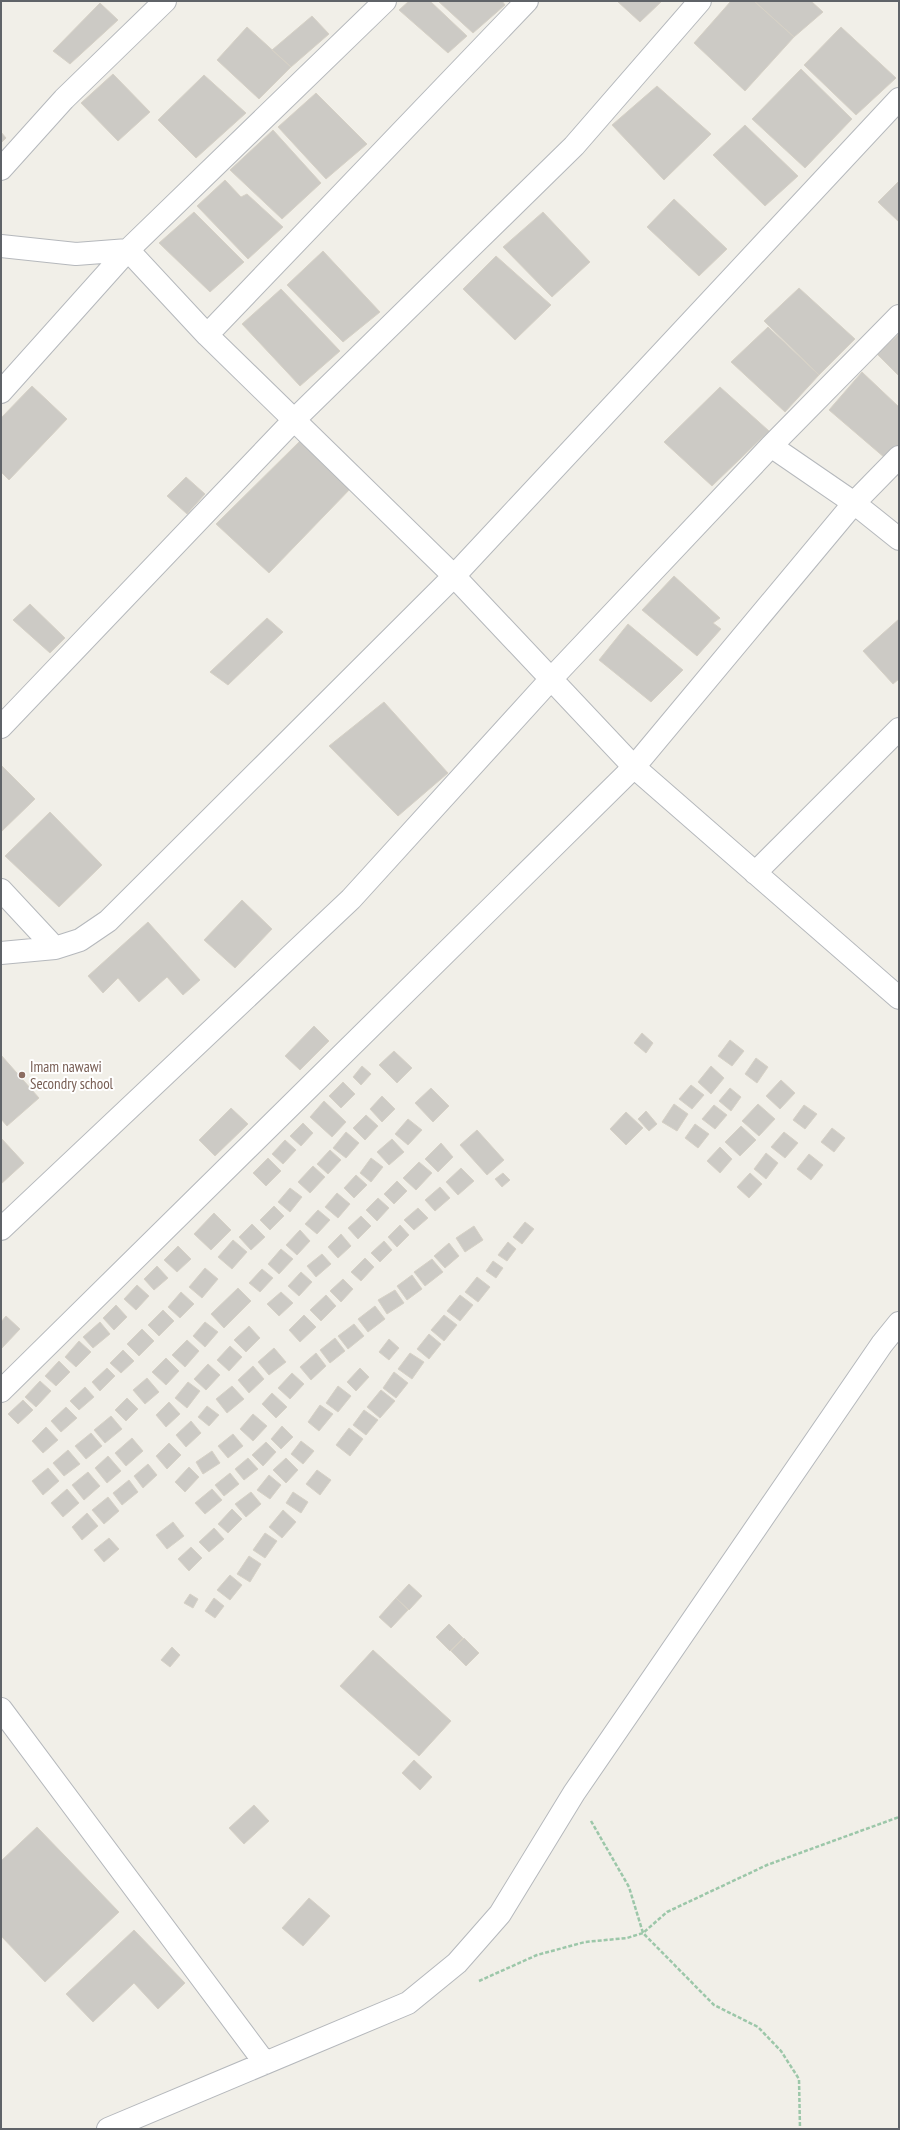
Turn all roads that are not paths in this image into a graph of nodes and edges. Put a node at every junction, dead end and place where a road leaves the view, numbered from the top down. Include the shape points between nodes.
1 (165, 1) edge
2 (385, 1) edge
3 (527, 1) edge
4 (700, 1) edge
5 (899, 99) edge
6 (1, 169) edge
7 (1, 246) edge
8 (128, 250) junction
9 (899, 316) edge
10 (207, 335) junction
11 (1, 392) edge
12 (294, 420) junction
13 (771, 446) junction
14 (899, 457) edge
15 (854, 503) junction
16 (899, 539) edge
17 (454, 576) junction
18 (551, 679) junction
19 (1, 727) edge
20 (899, 729) edge
21 (634, 767) junction
22 (755, 873) junction
23 (1, 890) edge
24 (55, 948) junction
25 (1, 953) edge
26 (899, 998) edge
27 (1, 1229) edge
28 (899, 1323) edge
29 (1, 1391) edge
30 (1, 1709) edge
31 (265, 2063) junction
32 (108, 2129) edge

1 - 6 street via 64,99
2 - 8 street
3 - 10 street
4 - 12 street via 574,146
5 - 17 street
7 - 8 street via 76,254
8 - 10 street
8 - 11 street
9 - 13 street
10 - 12 street
12 - 17 street
12 - 19 street
13 - 15 street
13 - 18 street
14 - 15 street
15 - 16 street
15 - 21 street
17 - 18 street
17 - 24 street via 108,921 80,940
18 - 21 street
18 - 27 street via 351,900
20 - 22 street
21 - 22 street
21 - 29 street
22 - 26 street
23 - 24 street
24 - 25 street
28 - 31 street via 882,1344 574,1792 500,1914 457,1963 408,2003
30 - 31 street
31 - 32 street

